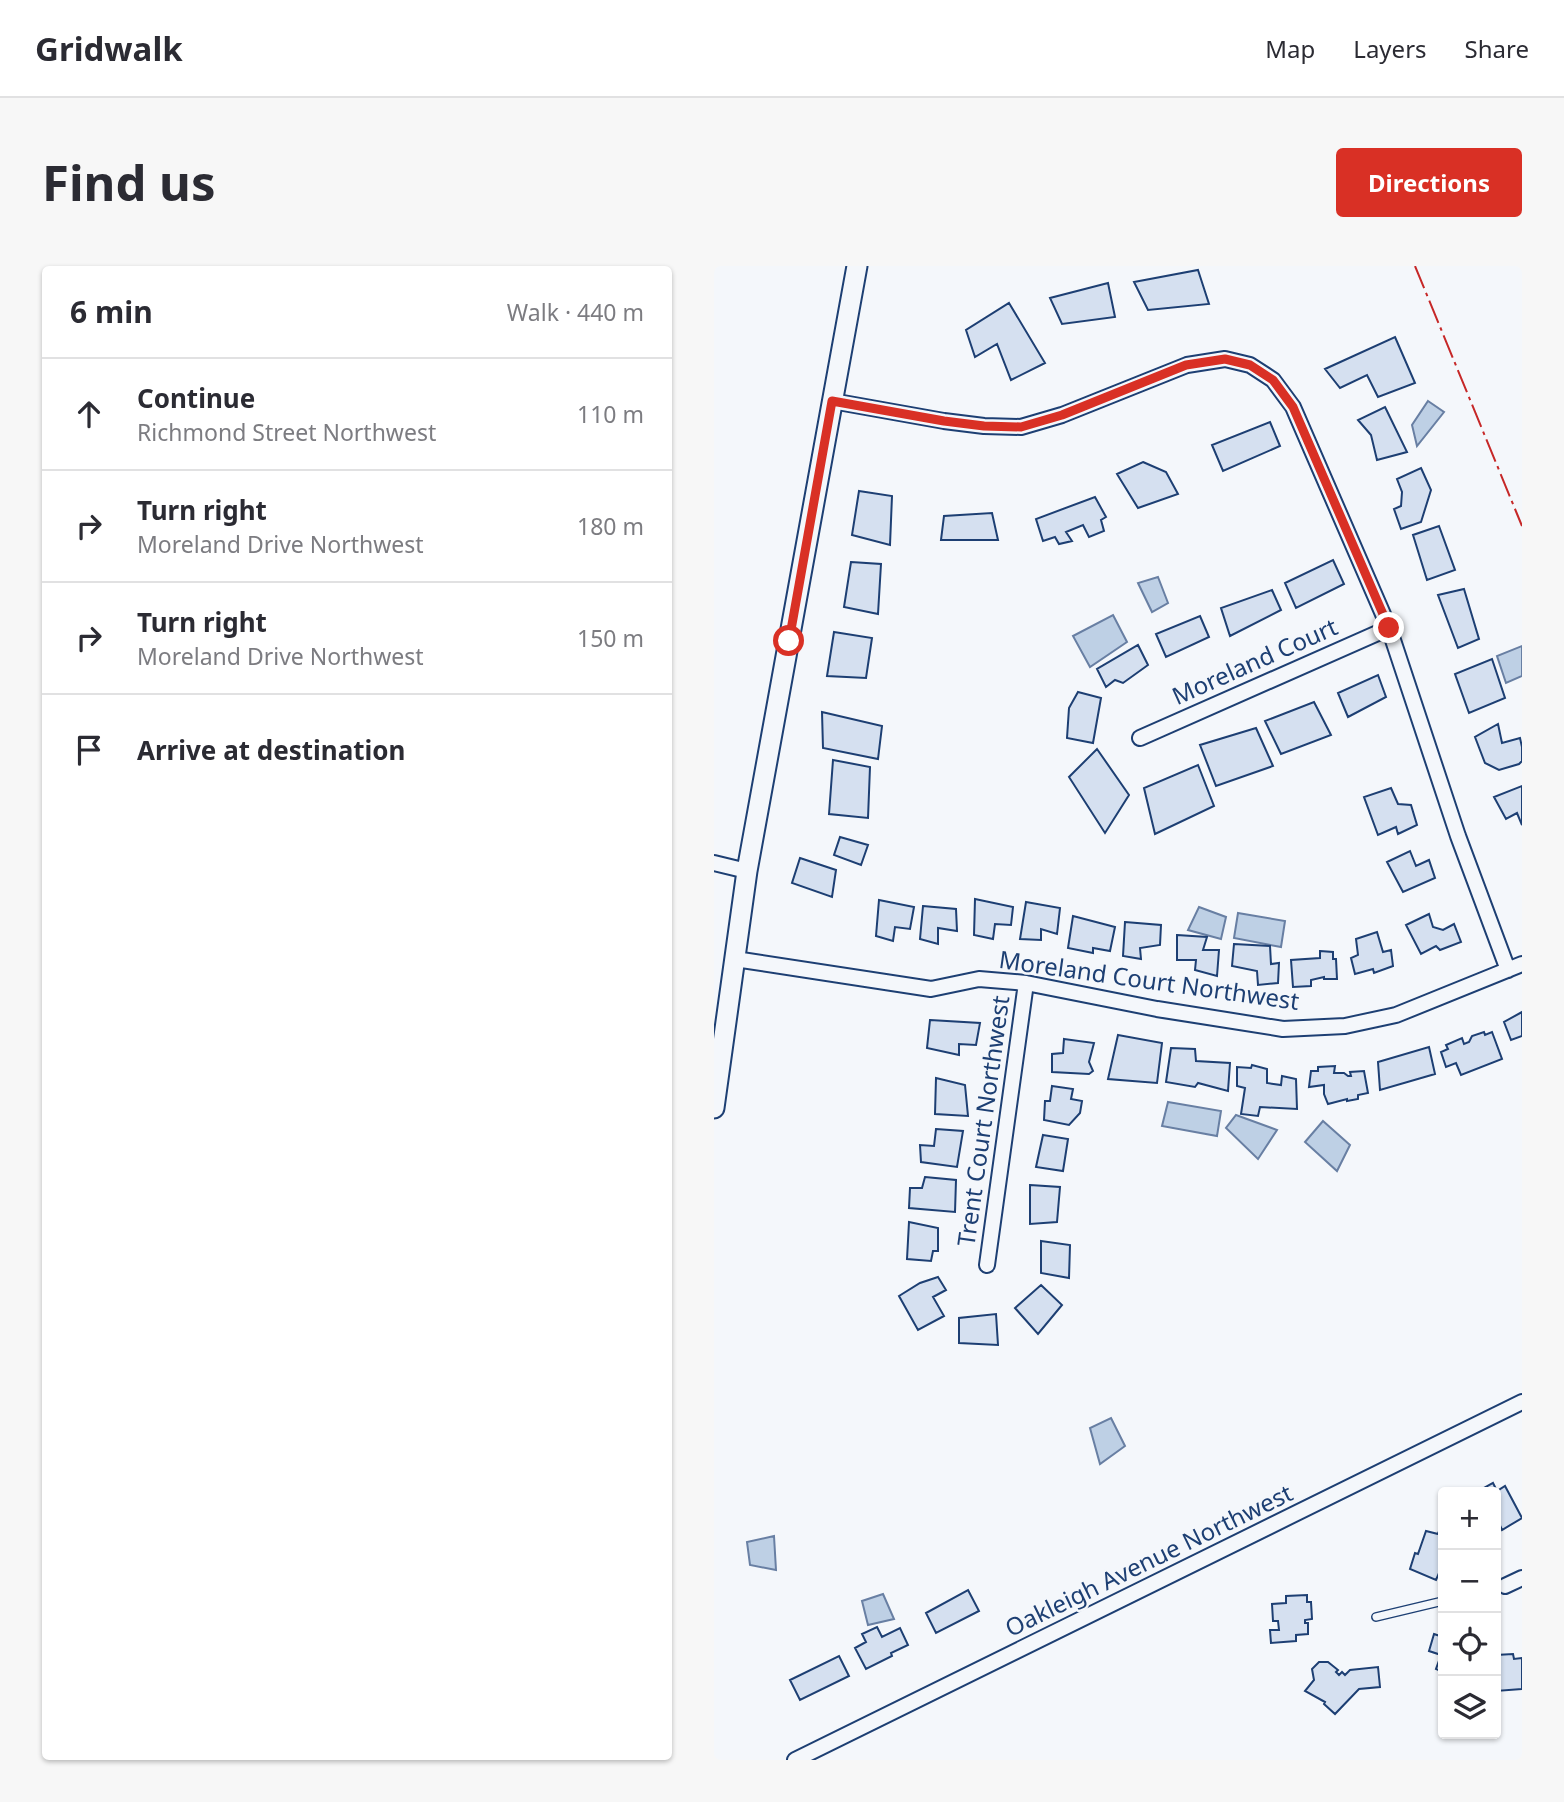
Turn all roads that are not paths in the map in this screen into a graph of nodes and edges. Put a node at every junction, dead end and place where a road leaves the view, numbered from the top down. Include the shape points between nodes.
1 (857, 266) edge
2 (832, 401) junction
3 (1389, 628) junction
4 (1140, 738) dead end
5 (714, 863) edge
6 (747, 872) junction
7 (735, 959) junction
8 (1515, 967) edge
9 (1026, 983) junction
10 (714, 1108) edge
11 (986, 1265) dead end
12 (1522, 1402) edge
13 (1522, 1578) edge
14 (1501, 1587) edge
15 (1438, 1602) edge
16 (1376, 1617) dead end
17 (795, 1760) edge

1 - 2 street
2 - 3 street via 944,421 1021,427 1186,365 1225,359 1250,365 1273,380 1293,407
2 - 6 street
3 - 4 street, Moreland Court
3 - 8 street via 1458,836
5 - 6 street
6 - 7 street
7 - 9 street, Moreland Court Northwest via 931,989 979,979
7 - 10 street
8 - 9 street, Moreland Court Northwest via 1396,1015 1345,1026 1283,1029
9 - 11 street, Trent Court Northwest
12 - 17 street, Oakleigh Avenue Northwest
13 - 14 street
15 - 16 lane

